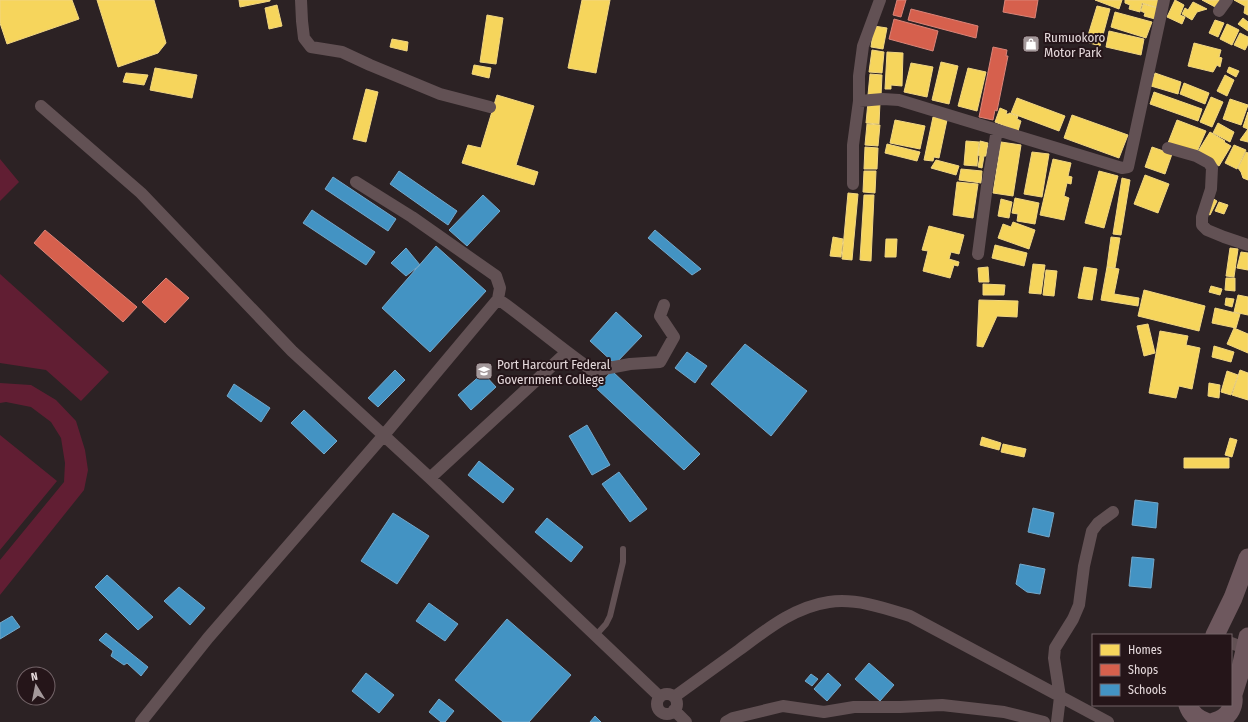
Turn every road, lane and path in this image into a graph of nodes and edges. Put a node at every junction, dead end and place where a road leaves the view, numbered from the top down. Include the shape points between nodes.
1 (302, 0) edge
2 (880, 0) edge
3 (1164, 0) edge
4 (1227, 0) edge
5 (1219, 12) dead end
6 (859, 101) junction
7 (41, 106) dead end
8 (490, 107) dead end
9 (997, 130) junction
10 (1168, 148) dead end
11 (356, 182) dead end
12 (852, 184) dead end
13 (1248, 245) edge
14 (978, 254) dead end
15 (498, 299) junction
16 (664, 305) dead end
17 (567, 352) junction
18 (384, 435) junction
19 (430, 478) junction
20 (1113, 512) dead end
21 (623, 549) dead end
22 (1248, 558) edge
23 (1215, 634) edge
24 (596, 635) junction
25 (1243, 644) edge
26 (1232, 692) edge
27 (660, 697) junction
28 (674, 697) junction
29 (1060, 697) junction
30 (1188, 706) edge
31 (1189, 706) edge
32 (674, 710) junction
33 (824, 717) edge
34 (1222, 720) edge
35 (141, 722) edge
36 (686, 722) edge
37 (726, 722) edge
38 (1044, 722) edge
39 (1057, 722) edge
40 (1108, 722) edge
41 (1183, 722) edge
42 (1206, 722) edge

1 - 8 street via 304,38 311,47 342,52 440,94
2 - 6 street via 863,46
3 - 9 street via 1128,167 1122,168
4 - 5 street
6 - 9 street via 899,100
6 - 12 street
7 - 18 street via 141,193 292,351
9 - 14 street
10 - 13 street via 1196,156 1209,163 1212,168 1211,188 1202,224 1207,230
11 - 15 street via 412,217 496,276 500,288
15 - 17 street
15 - 18 street
16 - 17 street via 660,316 674,337 660,362 630,364 593,371
17 - 19 street
18 - 19 street
18 - 35 street via 208,638
19 - 24 street
20 - 29 street via 1092,531 1079,605 1055,648 1054,658
21 - 24 lane via 623,562 610,616
22 - 23 main road
24 - 27 street
25 - 26 main road
26 - 34 main road via 1232,708
27 - 28 street via 667,694
27 - 32 street via 658,704 661,711 667,713
28 - 29 street via 792,614 830,602 860,603 910,616
28 - 32 street via 677,704
29 - 39 street
29 - 40 street
30 - 41 main road
31 - 42 main road via 1194,715
32 - 36 street
33 - 37 street via 783,706
33 - 38 street via 854,707 942,705 1004,712

